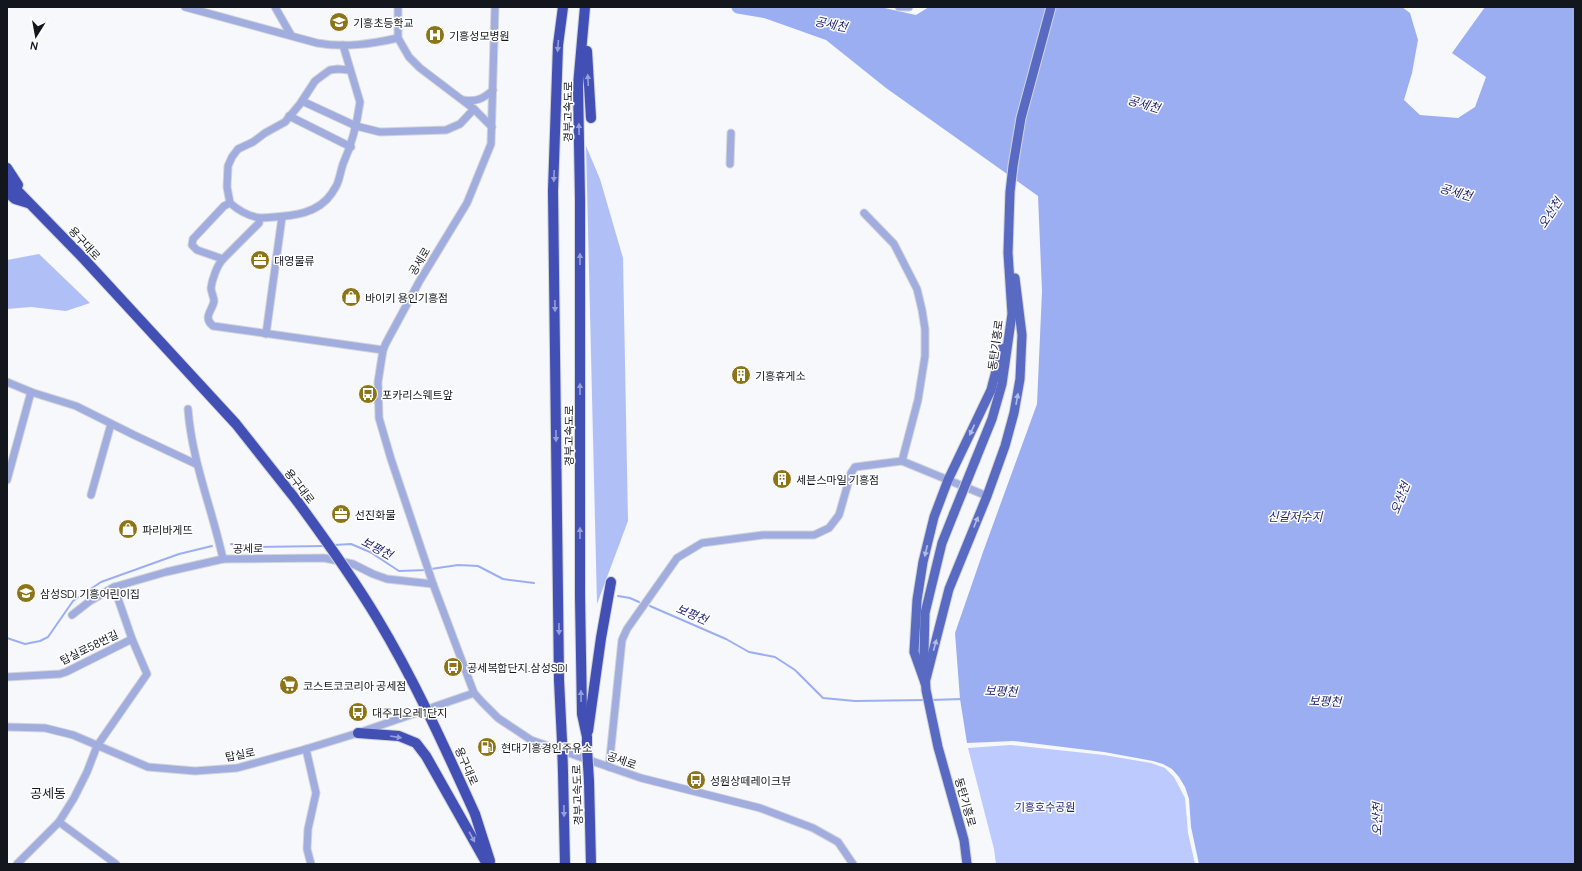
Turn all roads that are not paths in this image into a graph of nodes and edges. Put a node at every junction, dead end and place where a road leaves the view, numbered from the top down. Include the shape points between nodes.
1 (185, 7) edge
2 (275, 7) edge
3 (398, 7) edge
4 (496, 7) edge
5 (563, 7) edge
6 (899, 7) edge
7 (909, 7) edge
8 (1050, 7) edge
9 (585, 10) edge
10 (291, 35) junction
11 (398, 38) junction
12 (342, 45) junction
13 (349, 70) junction
14 (493, 90) junction
15 (462, 100) junction
16 (302, 101) junction
17 (474, 109) junction
18 (289, 116) junction
19 (590, 118) dead end
20 (356, 126) junction
21 (492, 127) junction
22 (732, 133) dead end
23 (351, 147) junction
24 (730, 164) dead end
25 (7, 168) edge
26 (7, 180) edge
27 (7, 192) edge
28 (30, 203) junction
29 (230, 203) junction
30 (864, 213) dead end
31 (282, 216) junction
32 (260, 218) junction
33 (1008, 253) junction
34 (223, 259) junction
35 (1012, 314) junction
36 (266, 334) junction
37 (382, 350) junction
38 (7, 382) edge
39 (31, 392) junction
40 (188, 409) dead end
41 (111, 424) junction
42 (902, 461) junction
43 (196, 464) junction
44 (7, 478) edge
45 (948, 480) junction
46 (91, 495) dead end
47 (987, 496) junction
48 (223, 559) junction
49 (432, 581) junction
50 (614, 584) dead end
51 (114, 587) junction
52 (72, 615) dead end
53 (132, 639) junction
54 (7, 677) edge
55 (926, 687) junction
56 (474, 692) junction
57 (7, 728) edge
58 (358, 733) junction
59 (587, 737) junction
60 (96, 746) junction
61 (306, 749) junction
62 (609, 767) junction
63 (58, 822) junction
64 (17, 864) edge
65 (116, 864) edge
66 (311, 864) edge
67 (487, 864) edge
68 (491, 864) edge
69 (565, 864) edge
70 (590, 864) edge
71 (853, 864) edge
72 (967, 864) edge

1 - 10 street
2 - 10 street
3 - 11 street
4 - 14 street, 공세로
5 -> 69 highway, 경부고속도로, bridge via 558,46 553,190 559,680
6 - 7 street
8 - 33 main road, 동탄기흥로 via 1016,142 1010,192
19 -> 9 highway
59 -> 9 highway, 경부고속도로 via 582,714 580,597 578,86
10 - 12 street via 317,43
11 - 12 street via 361,45
11 - 15 street via 408,57
12 - 13 street
13 - 16 street via 338,69 326,73 315,81
13 - 20 street via 360,102
14 - 15 street via 475,102
14 - 21 street, 공세로
15 - 17 street
16 - 18 street
16 - 20 street
17 - 20 street via 460,124 446,130 380,132
17 - 21 street
18 - 23 street
18 - 29 street via 285,122 238,149 232,157 228,166 227,187
20 - 23 street
21 - 37 street, 공세로 via 491,144 467,203 419,282
22 - 24 street
23 - 31 street via 338,182 326,202 307,212
25 - 28 highway
26 - 28 highway, 용구대로
27 - 28 highway via 15,199
28 - 68 highway, 용구대로, bridge via 236,424 297,500 352,578 388,637 440,737 475,814
29 - 32 street via 252,217
29 - 34 street via 197,234 192,245 197,250
30 - 42 street via 894,244 917,289 924,322 925,356 918,400
31 - 32 street
31 - 36 street
32 - 34 street via 259,223
33 - 35 main road, 동탄기흥로
47 -> 33 main road via 1005,446 1020,379 1022,335 1015,280
34 - 36 street via 211,289 214,301 209,310 210,324
35 -> 45 main road via 990,390
35 - 55 main road, 동탄기흥로, bridge via 1002,384 992,419 942,543 925,613
36 - 37 street
37 - 49 street, 공세로 via 378,382 380,418
38 - 39 street
39 - 41 street via 76,406
39 - 44 street
40 - 43 street
41 - 43 street
41 - 46 street
42 - 45 street
42 - 62 street via 855,467 839,515 829,528 814,536 762,536 702,543 677,558 622,640
43 - 48 street
45 - 47 street
45 -> 55 main road via 934,517 916,600 914,652
55 -> 47 main road via 949,589
48 - 49 street, 공세로 via 324,558 353,564 387,579 417,583
48 - 51 street, 공세로
49 - 56 street, 공세로
50 - 59 highway via 607,602
51 - 52 street, 공세로
51 - 53 street
53 - 54 street, 탑실로58번길 via 60,674
53 - 60 street via 147,674
55 - 72 main road, 동탄기흥로 via 938,747 964,840
56 - 58 street, 탑실로
56 - 62 street, 공세로 via 498,718 532,740
57 - 60 street, 탑실로 via 45,728 73,735
58 - 61 street, 탑실로
58 -> 67 highway via 399,736 416,744 426,756
59 - 70 highway, 경부고속도로, bridge
60 - 61 street, 탑실로 via 148,767 195,771 237,768
60 - 63 street via 87,772
61 - 66 street via 316,793 308,829 307,849
62 - 71 street, 공세로 via 641,778 760,808 813,828 838,842
63 - 64 street
63 - 65 street

